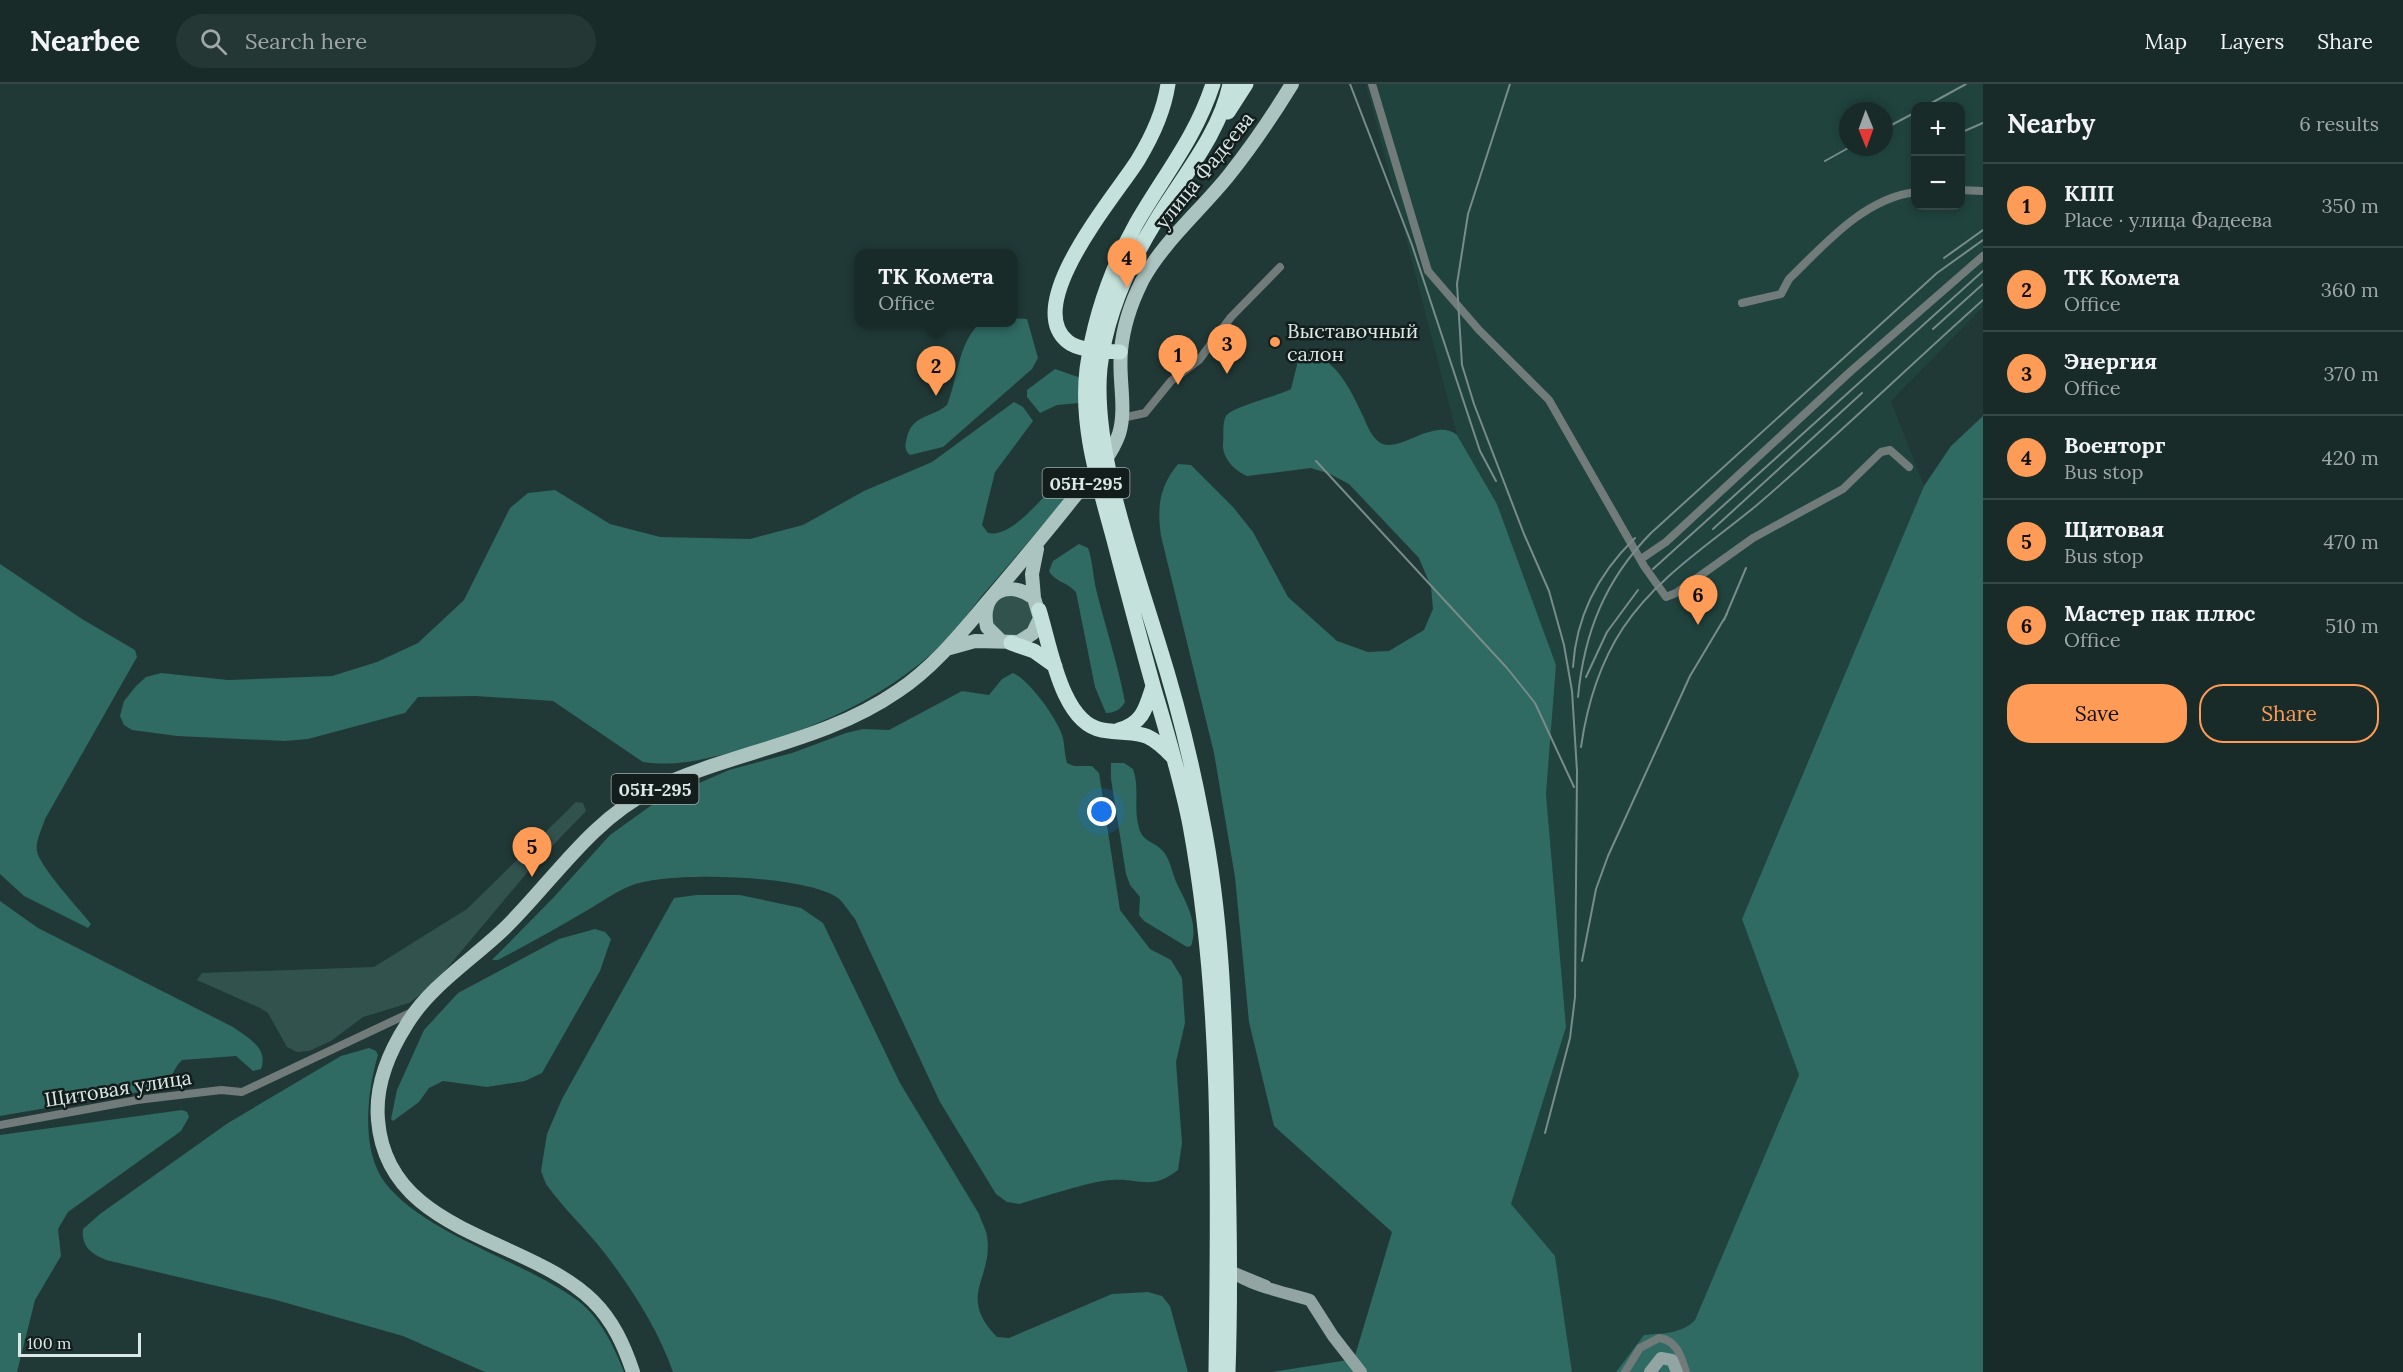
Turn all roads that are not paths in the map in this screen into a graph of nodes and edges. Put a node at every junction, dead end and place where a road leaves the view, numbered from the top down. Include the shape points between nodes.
1 (1168, 84) edge
2 (1213, 84) edge
3 (1230, 84) edge
4 (1246, 84) edge
5 (1292, 84) edge
6 (1372, 84) edge
7 (1216, 121) junction
8 (1965, 190) edge
9 (1983, 191) edge
10 (1911, 193) edge
11 (1983, 256) edge
12 (1280, 267) dead end
13 (1742, 303) dead end
14 (1103, 318) junction
15 (1120, 352) junction
16 (1122, 418) junction
17 (1909, 467) dead end
18 (1116, 522) junction
19 (1040, 542) junction
20 (1641, 559) junction
21 (990, 598) junction
22 (1036, 604) junction
23 (1006, 642) junction
24 (945, 650) junction
25 (1055, 666) junction
26 (1153, 686) junction
27 (1116, 731) junction
28 (1174, 759) junction
29 (418, 1009) junction
30 (0, 1125) edge
31 (1232, 1272) junction
32 (633, 1372) edge
33 (1216, 1372) edge
34 (1228, 1372) edge
35 (1361, 1372) edge
36 (1624, 1372) edge
37 (1650, 1372) edge
38 (1677, 1372) edge
39 (1686, 1372) edge

1 - 15 highway via 1151,136 1083,237 1059,293 1056,319 1059,332 1069,344
2 - 14 highway via 1194,132 1120,257
3 - 7 highway
4 - 7 highway via 1229,112
5 - 15 main road, улица Фадеева / 05Н-295 via 1230,173 1142,280 1128,313
6 - 20 street via 1428,271 1548,400
7 - 14 highway via 1131,263
8 - 9 street
10 - 13 street via 1892,196 1870,207 1789,279 1781,294
11 - 20 street via 1851,371 1666,542
12 - 16 street via 1145,413
14 - 18 highway via 1100,412
15 - 16 main road, улица Фадеева / 05Н-295
16 - 19 main road, 05Н-295 via 1112,449
17 - 20 street via 1890,450 1881,452 1843,489 1753,538 1666,597
18 - 26 highway
18 - 31 highway via 1181,724 1213,879 1226,1010
19 - 21 main road, 05Н-295
19 - 22 main road, 05Н-295 via 1032,567
21 - 22 main road via 1012,588 1024,591
21 - 23 main road via 986,607 987,627
21 - 24 main road, 05Н-295
22 - 23 main road, 05Н-295 via 1040,618 1033,633 1019,642
22 - 25 highway
23 - 24 main road, 05Н-295 via 975,641
23 - 25 highway, 05Н-295 via 1034,651
24 - 29 main road, 05Н-295 via 904,688 838,726 692,773 647,792 578,849 518,915
25 - 27 highway via 1080,719 1094,728
26 - 27 highway via 1142,717
26 - 28 highway
27 - 28 highway via 1147,735
28 - 33 highway via 1196,863 1213,1011
29 - 30 street, Щитовая улица via 242,1092 221,1090 137,1100
29 - 32 main road, 05Н-295 via 382,1075 378,1122 388,1159 411,1193 430,1210 564,1278 591,1299 615,1329
31 - 34 highway
31 - 35 main road via 1310,1300
36 - 39 street via 1640,1348 1659,1338 1671,1341
37 - 38 main road via 1661,1358 1672,1360

